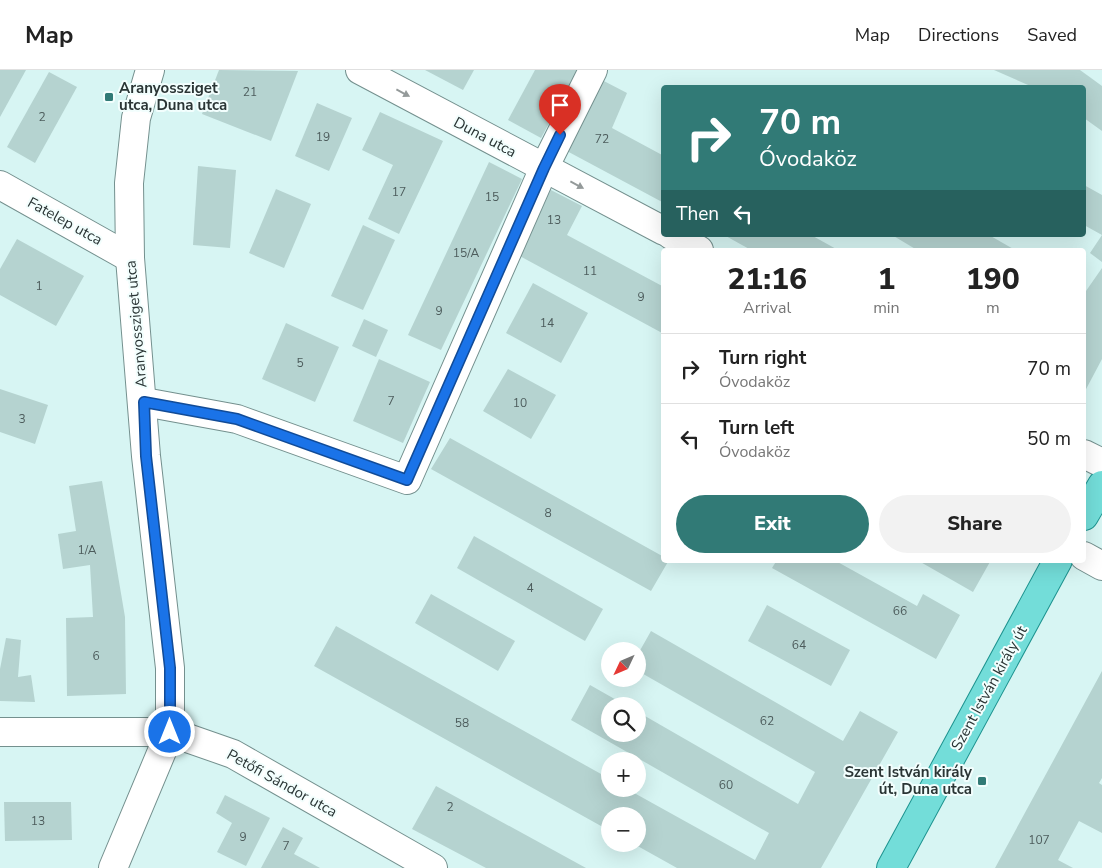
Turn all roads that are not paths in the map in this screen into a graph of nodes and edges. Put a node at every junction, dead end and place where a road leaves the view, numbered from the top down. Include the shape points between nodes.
1 (150, 70) edge
2 (360, 70) edge
3 (593, 70) edge
4 (544, 168) junction
5 (0, 185) edge
6 (661, 229) edge
7 (675, 237) edge
8 (695, 248) edge
9 (130, 258) junction
10 (144, 402) junction
11 (1086, 455) edge
12 (1102, 463) edge
13 (1102, 485) edge
14 (1086, 513) edge
15 (1086, 557) edge
16 (1056, 563) edge
17 (1102, 566) edge
18 (0, 732) edge
19 (170, 732) junction
20 (112, 868) edge
21 (433, 868) edge
22 (891, 868) edge

1 - 9 street, Aranyossziget utca via 136,118 129,183
2 -> 4 street, Duna utca
3 - 4 street
4 -> 6 street, Duna utca
4 - 10 street via 407,480 237,419
5 - 9 street, Fatelep utca
7 - 8 street
9 - 10 street, Aranyossziget utca
10 - 19 street, Aranyossziget utca via 146,456 170,668
11 - 12 street
13 - 14 main road
15 - 17 street
16 - 22 main road, Szent István király út
18 - 19 street, Petőfi Sándor utca
19 - 20 street, Aranyossziget utca
19 - 21 street, Petőfi Sándor utca via 233,754

